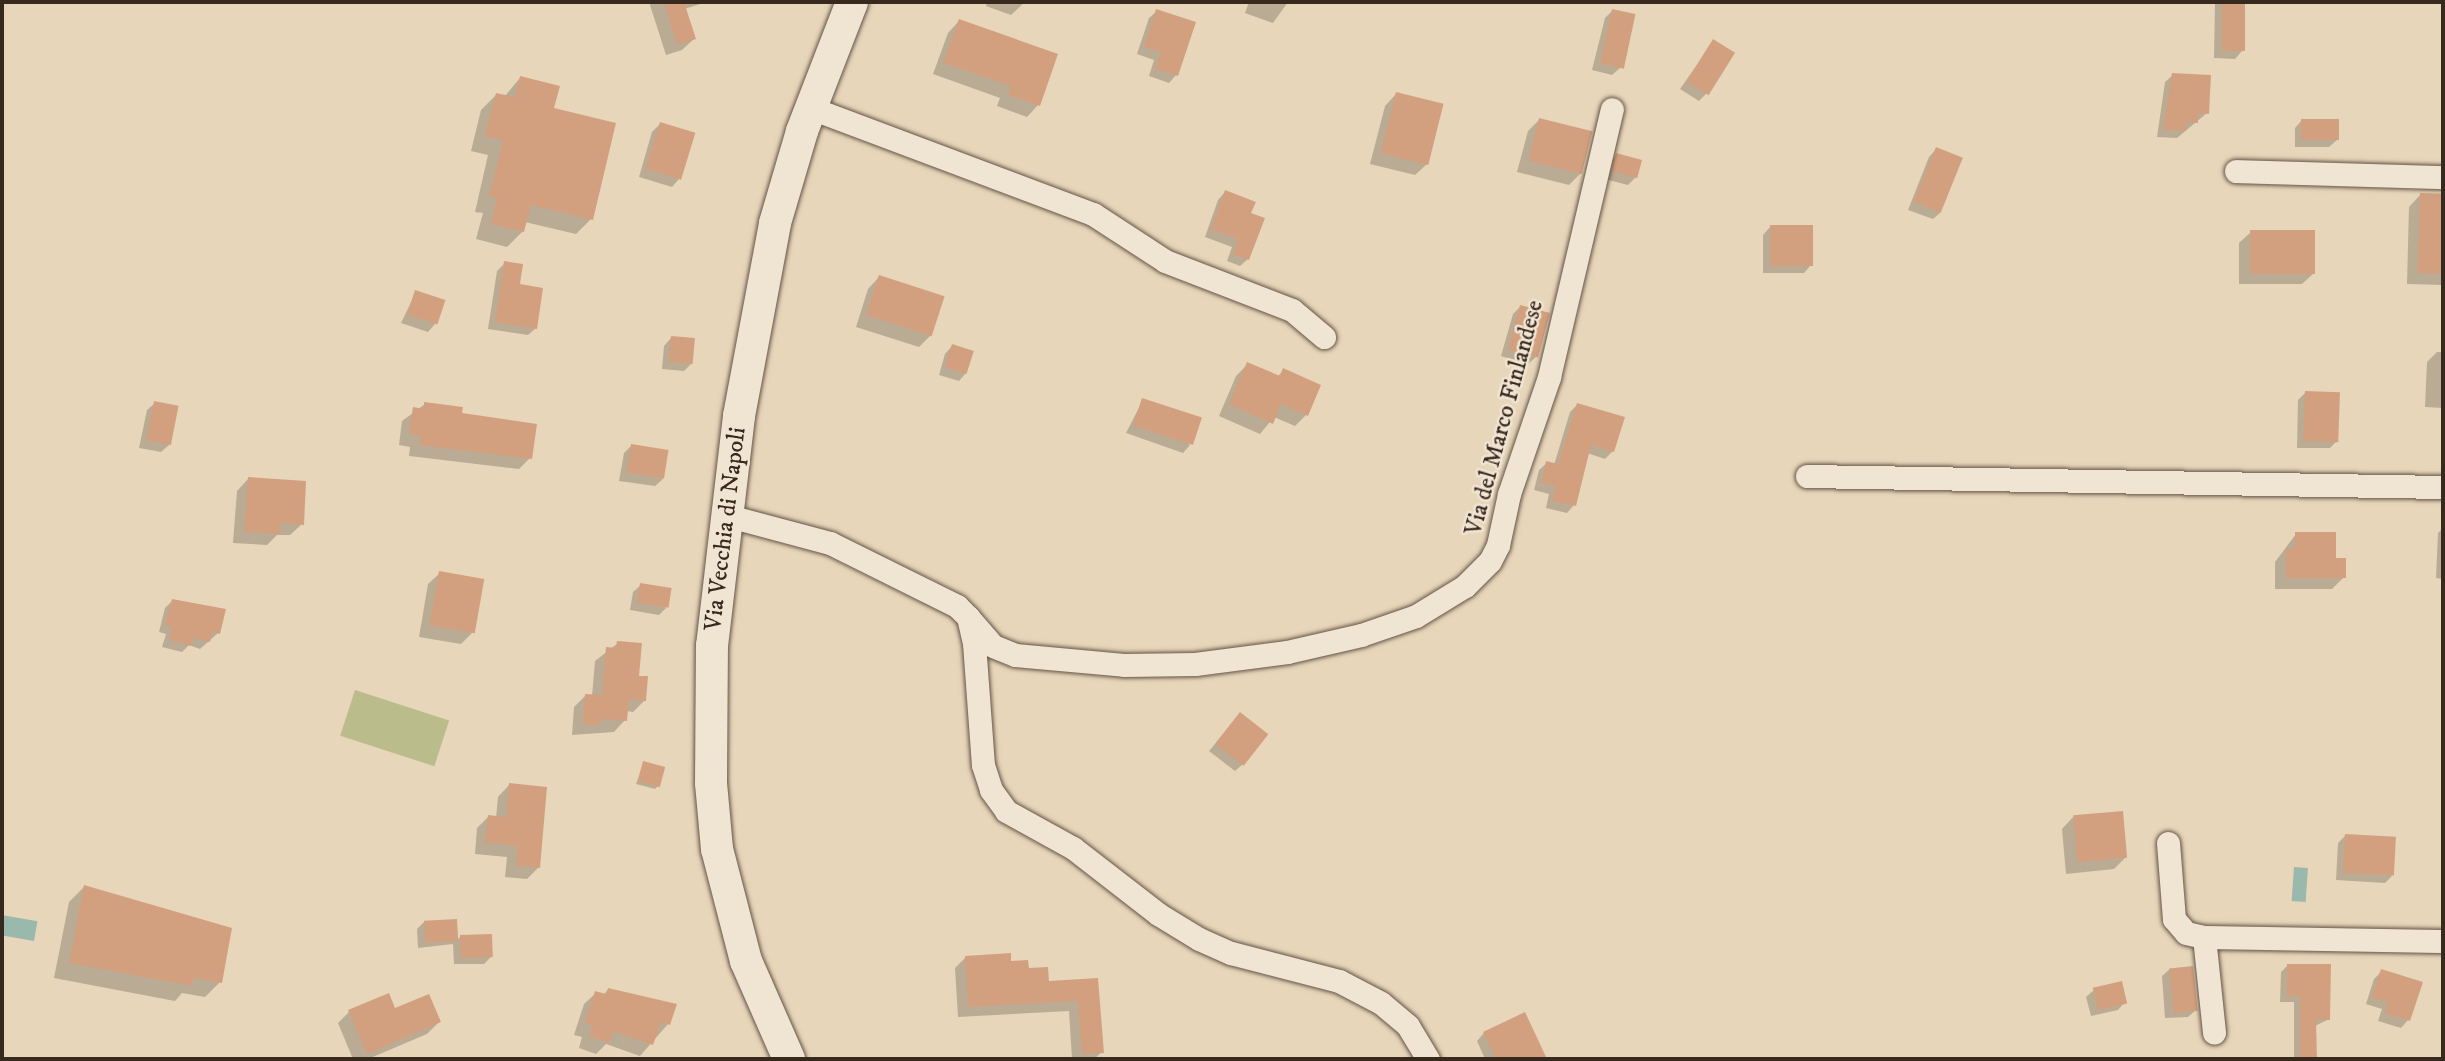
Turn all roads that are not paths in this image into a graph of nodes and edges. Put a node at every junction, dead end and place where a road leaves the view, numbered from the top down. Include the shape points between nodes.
1 (852, 2) edge
2 (810, 108) junction
3 (1612, 109) dead end
4 (2236, 171) dead end
5 (2443, 177) edge
6 (1324, 337) dead end
7 (1807, 476) dead end
8 (2443, 487) edge
9 (725, 515) junction
10 (968, 617) junction
11 (2168, 843) dead end
12 (2204, 937) junction
13 (2443, 941) edge
14 (2214, 1032) dead end
15 (789, 1059) edge
16 (1427, 1059) edge

1 - 2 street, Via Vecchia di Napoli
2 - 6 street via 1093,214 1165,261 1292,310
2 - 9 street, Via Vecchia di Napoli via 771,239
3 - 10 street, Via del Marco Finlandese via 1549,377 1509,494 1498,545 1490,561 1465,586 1416,616 1361,635 1287,652 1195,664 1133,665 1015,655 993,646
4 - 5 street
7 - 8 street
9 - 10 street, Via del Marco Finlandese via 843,548 950,601
9 - 15 street, Via Vecchia di Napoli via 711,662 714,824 746,961
10 - 16 street via 983,765 991,790 1006,811 1073,848 1149,908 1199,939 1231,953 1339,981 1375,999 1401,1018
11 - 12 street via 2174,919 2186,933
12 - 13 street
12 - 14 street

